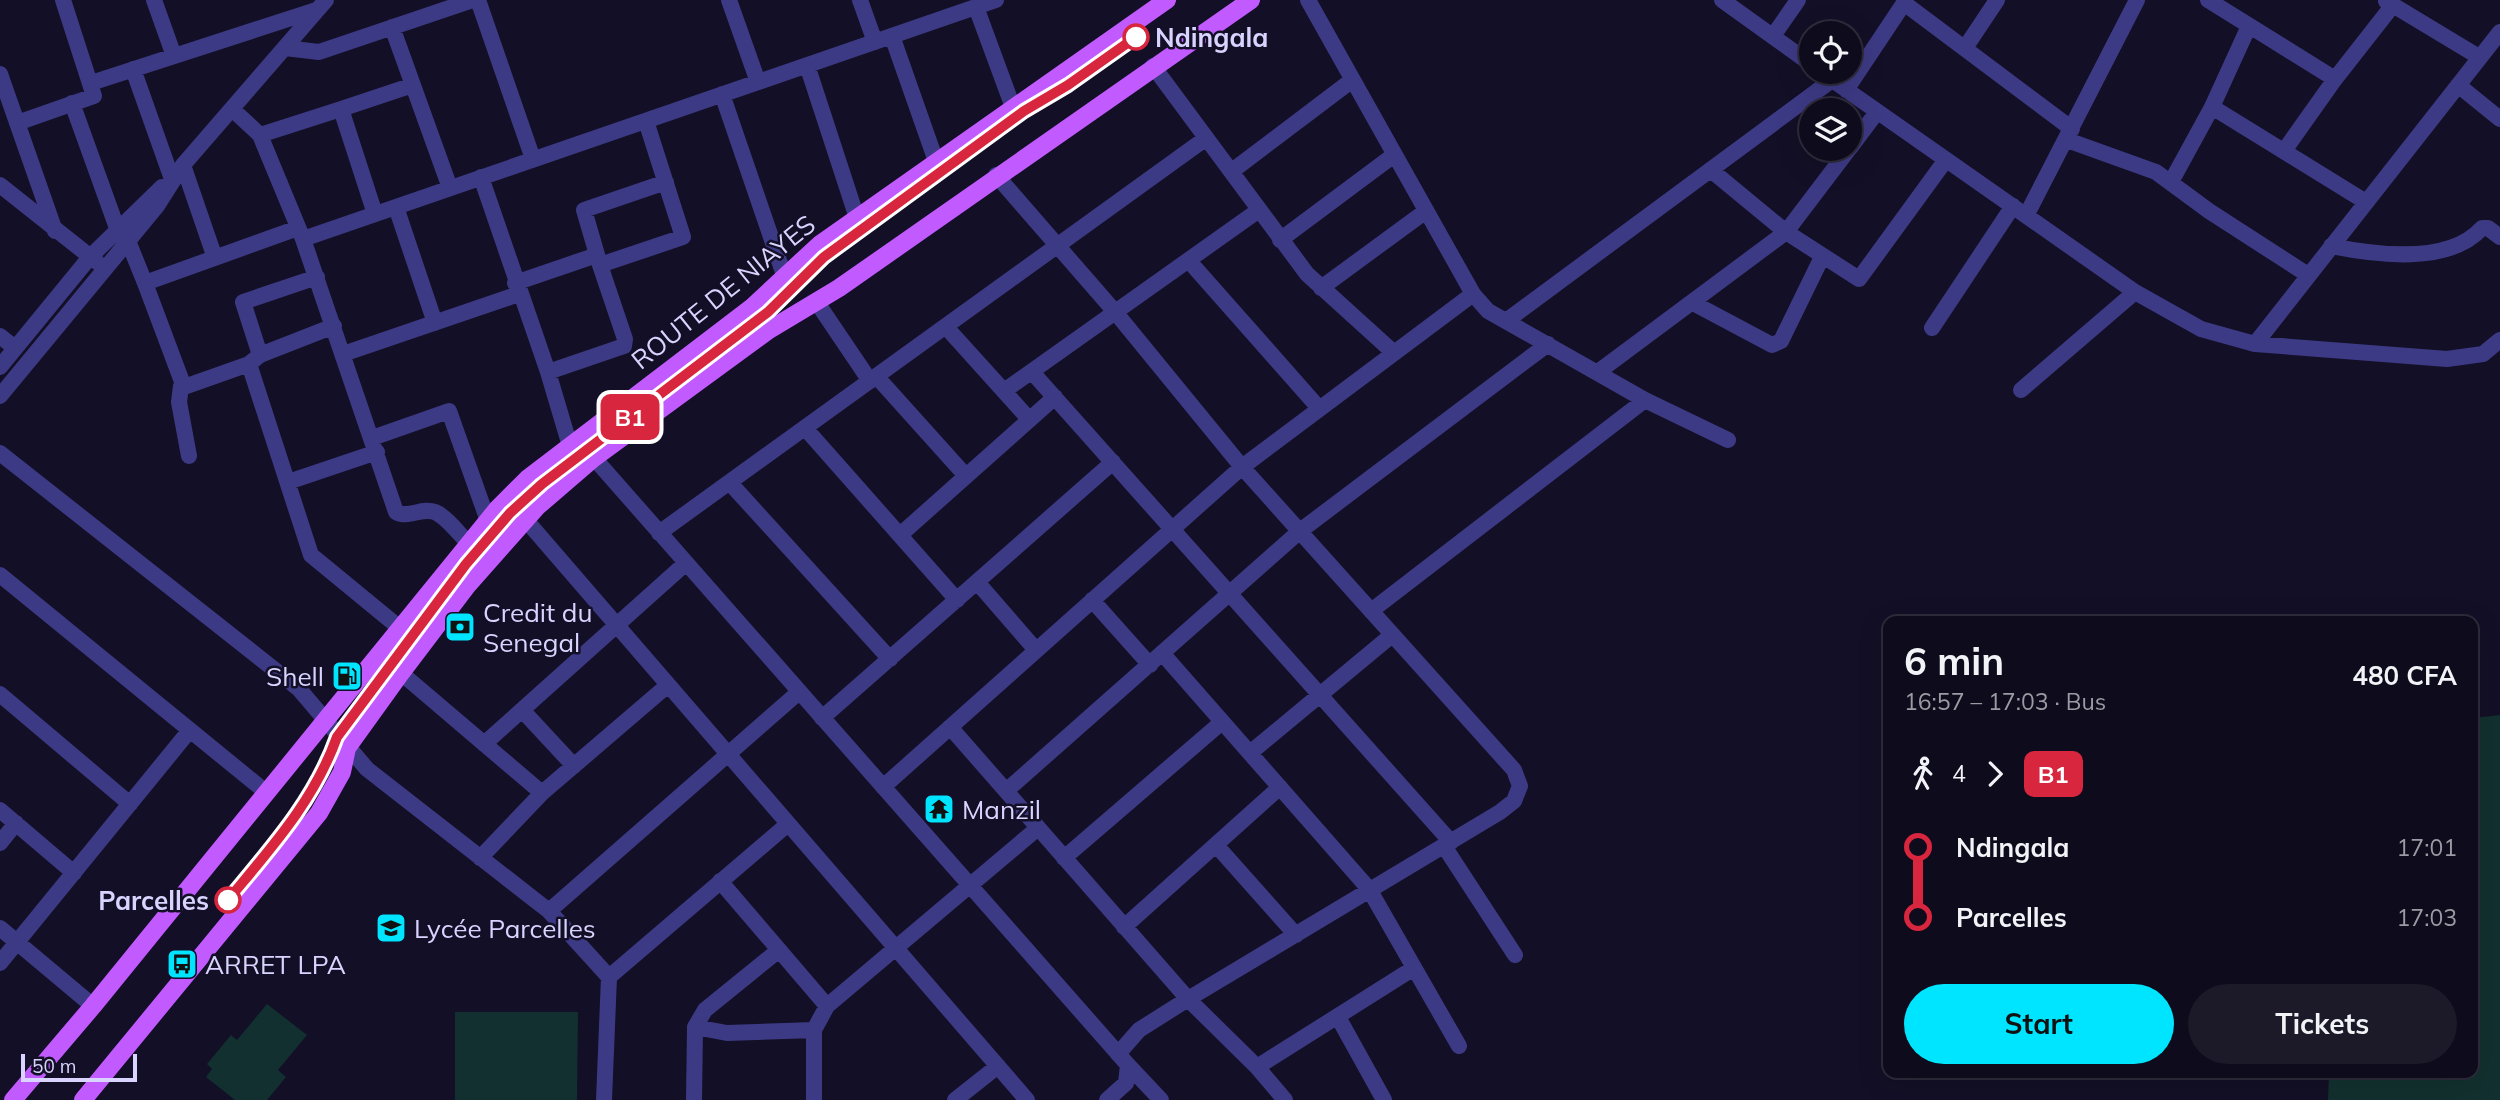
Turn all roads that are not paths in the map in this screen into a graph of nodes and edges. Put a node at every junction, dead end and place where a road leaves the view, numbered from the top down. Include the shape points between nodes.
1 (63, 0) edge
2 (154, 0) edge
3 (473, 0) edge
4 (478, 0) edge
5 (729, 0) edge
6 (860, 0) edge
7 (996, 0) edge
8 (1167, 0) edge
9 (1251, 0) edge
10 (1307, 0) edge
11 (1722, 0) edge
12 (1798, 0) edge
13 (1996, 0) edge
14 (2137, 0) edge
15 (2208, 0) edge
16 (1905, 1) edge
17 (2388, 3) edge
18 (322, 4) edge
19 (976, 7) junction
20 (950, 8) edge
21 (2249, 26) junction
22 (392, 27) junction
23 (2500, 32) edge
24 (892, 36) junction
25 (1773, 36) junction
26 (875, 42) junction
27 (285, 48) junction
28 (1965, 48) junction
29 (1799, 55) edge
30 (174, 56) junction
31 (2479, 57) junction
32 (807, 65) junction
33 (1153, 66) junction
34 (133, 69) junction
35 (0, 74) edge
36 (2334, 79) junction
37 (1351, 81) junction
38 (758, 82) junction
39 (90, 83) junction
40 (1817, 84) edge
41 (1838, 84) edge
42 (413, 85) junction
43 (2459, 85) junction
44 (1846, 90) junction
45 (722, 94) junction
46 (72, 103) junction
47 (2212, 107) junction
48 (232, 109) junction
49 (341, 109) junction
50 (1014, 110) junction
51 (1877, 112) junction
52 (2500, 119) edge
53 (646, 121) junction
54 (17, 123) junction
55 (1862, 132) edge
56 (260, 135) junction
57 (2070, 135) junction
58 (1205, 139) junction
59 (2284, 150) junction
60 (1394, 156) junction
61 (533, 159) junction
62 (1840, 161) edge
63 (1945, 161) junction
64 (937, 164) junction
65 (183, 165) junction
66 (1232, 171) junction
67 (1712, 171) junction
68 (996, 175) junction
69 (481, 177) junction
70 (172, 178) junction
71 (666, 182) junction
72 (2171, 182) junction
73 (0, 185) edge
74 (450, 188) junction
75 (2366, 202) junction
76 (396, 207) junction
77 (1259, 210) junction
78 (2020, 210) junction
79 (1426, 211) junction
80 (375, 214) junction
81 (857, 218) junction
82 (117, 228) junction
83 (55, 231) junction
84 (1786, 232) junction
85 (301, 233) junction
86 (2500, 237) edge
87 (1280, 240) junction
88 (128, 241) junction
89 (2331, 246) junction
90 (1058, 247) junction
91 (90, 257) junction
92 (1822, 257) junction
93 (215, 258) junction
94 (598, 260) junction
95 (1189, 261) junction
96 (104, 267) junction
97 (2308, 275) junction
98 (317, 277) junction
99 (785, 278) junction
100 (145, 283) junction
101 (517, 288) junction
102 (1321, 288) junction
103 (2135, 292) junction
104 (1473, 294) junction
105 (816, 301) junction
106 (1693, 303) junction
107 (1116, 313) junction
108 (1506, 321) junction
109 (435, 323) junction
110 (334, 326) junction
111 (946, 327) junction
112 (1932, 328) dead end
113 (0, 335) edge
114 (2500, 340) edge
115 (1548, 344) junction
116 (2255, 344) junction
117 (15, 348) junction
118 (1393, 352) junction
119 (343, 354) junction
120 (254, 359) junction
121 (0, 367) edge
122 (548, 372) junction
123 (1032, 372) junction
124 (1598, 372) junction
125 (874, 379) junction
126 (181, 386) junction
127 (2021, 390) dead end
128 (1004, 391) junction
129 (0, 396) edge
130 (1055, 397) junction
131 (1645, 400) junction
132 (1318, 407) junction
133 (1030, 419) junction
134 (805, 428) junction
135 (1728, 440) dead end
136 (374, 445) junction
137 (569, 446) junction
138 (0, 453) edge
139 (188, 456) dead end
140 (594, 458) junction
141 (1113, 462) junction
142 (1242, 467) junction
143 (966, 476) junction
144 (288, 482) junction
145 (730, 483) junction
146 (525, 519) junction
147 (488, 521) junction
148 (1172, 528) junction
149 (1300, 531) junction
150 (659, 533) junction
151 (900, 535) junction
152 (470, 544) junction
153 (686, 563) junction
154 (0, 575) edge
155 (977, 582) junction
156 (1230, 594) junction
157 (957, 600) junction
158 (1092, 600) junction
159 (1371, 611) junction
160 (617, 625) junction
161 (401, 629) junction
162 (1392, 635) junction
163 (1036, 650) junction
164 (1163, 653) junction
165 (890, 659) junction
166 (1150, 665) junction
167 (401, 673) junction
168 (668, 685) junction
169 (799, 692) junction
170 (0, 694) edge
171 (1320, 695) junction
172 (523, 711) junction
173 (822, 718) junction
174 (326, 721) junction
175 (1222, 722) junction
176 (950, 727) junction
177 (190, 730) junction
178 (484, 744) junction
179 (347, 748) junction
180 (1250, 753) junction
181 (728, 754) junction
182 (574, 766) junction
183 (883, 787) junction
184 (1280, 787) junction
185 (1006, 791) junction
186 (267, 793) junction
187 (542, 793) junction
188 (130, 804) junction
189 (0, 810) edge
190 (16, 824) junction
191 (788, 824) junction
192 (1038, 828) junction
193 (0, 843) edge
194 (1447, 844) junction
195 (1216, 845) junction
196 (480, 858) junction
197 (1064, 858) junction
198 (74, 873) junction
199 (720, 881) junction
200 (969, 886) junction
201 (1369, 889) junction
202 (549, 911) junction
203 (1125, 927) junction
204 (0, 928) edge
205 (1296, 935) junction
206 (17, 943) junction
207 (895, 948) junction
208 (779, 950) junction
209 (1515, 955) dead end
210 (0, 963) edge
211 (1414, 968) junction
212 (609, 977) junction
213 (1188, 999) junction
214 (93, 1006) junction
215 (827, 1006) junction
216 (1338, 1017) junction
217 (695, 1027) junction
218 (814, 1030) junction
219 (1459, 1046) dead end
220 (1123, 1060) junction
221 (998, 1066) junction
222 (1257, 1067) junction
223 (13, 1100) edge
224 (83, 1100) edge
225 (604, 1100) edge
226 (694, 1100) edge
227 (814, 1100) edge
228 (955, 1100) edge
229 (1027, 1100) edge
230 (1107, 1100) edge
231 (1161, 1100) edge
232 (1285, 1100) edge
233 (1384, 1100) edge

1 - 39 street
2 - 30 street
3 - 22 street
4 - 61 street
5 - 38 street
6 - 26 street
7 - 19 street
8 - 50 main road, ROUTE DE NIAYES
9 - 33 main road, ROUTE DE NIAYES
10 - 37 street
11 - 25 street
12 - 25 street
13 - 28 street
14 - 57 street
15 - 21 street
16 - 28 street
16 - 44 street
17 - 31 street
17 - 36 street
18 - 27 street
18 - 30 street
19 - 20 street
19 - 50 street
20 - 24 street
21 - 36 street
21 - 47 street
22 - 27 street via 319,51
22 - 42 street
23 - 31 street
24 - 26 street
24 - 64 street
25 - 29 street
26 - 32 street
27 - 48 street
28 - 57 street
30 - 34 street
31 - 43 street
32 - 38 street
32 - 81 street
33 - 58 street
33 - 68 main road, ROUTE DE NIAYES
34 - 39 street
34 - 70 street
35 - 54 street
36 - 59 street
37 - 60 street
37 - 66 street
38 - 45 street
39 - 46 street via 94,96
40 - 67 street
41 - 44 street
42 - 49 street
42 - 74 street
43 - 52 street
43 - 75 street
44 - 51 street
45 - 53 street
45 - 99 street
46 - 54 street
46 - 82 street
47 - 59 street
47 - 72 street
48 - 56 street
48 - 65 street
49 - 56 street
49 - 80 street
50 - 64 main road, ROUTE DE NIAYES
51 - 55 street
51 - 63 street
53 - 61 street
53 - 71 street
54 - 83 street
56 - 85 street
57 - 72 street
57 - 78 street
58 - 66 street
58 - 90 street
59 - 75 street
60 - 79 street
60 - 87 street
61 - 69 street
62 - 84 street
63 - 78 street
63 - 92 street via 1859,279
64 - 81 main road, ROUTE DE NIAYES
65 - 70 street
65 - 93 street
66 - 77 street
67 - 84 street
67 - 108 street
68 - 90 street
68 - 105 main road, ROUTE DE NIAYES
69 - 74 street
69 - 101 street
70 - 82 street
70 - 88 street
71 - 94 street via 584,210
71 - 94 street via 683,237
72 - 97 street
73 - 83 street
74 - 76 street
75 - 89 street
76 - 80 street
76 - 109 street
77 - 87 street
77 - 95 street
78 - 103 street
78 - 112 street
79 - 102 street
79 - 104 street
80 - 85 street
81 - 99 main road, ROUTE DE NIAYES via 820,244
82 - 91 street
83 - 91 street
84 - 92 street
84 - 106 street
85 - 93 street
85 - 98 street
86 - 89 street via 2482,228 2470,242 2444,252 2364,253
87 - 102 street
88 - 96 street
88 - 100 street
89 - 97 street
90 - 107 street
90 - 111 street
91 - 96 street
91 - 117 street
92 - 106 street via 1776,344
93 - 100 street
94 - 101 street
94 - 122 street via 624,346
95 - 107 street
95 - 132 street
96 - 129 street
97 - 116 street
98 - 110 street
98 - 120 street via 243,302
99 - 137 main road, ROUTE DE NIAYES via 712,340
100 - 126 street
101 - 109 street
101 - 122 street
102 - 118 street
103 - 116 street via 2201,329
103 - 127 street
104 - 108 street via 1488,311
104 - 118 street
105 - 125 street
105 - 140 main road, ROUTE DE NIAYES
106 - 124 street
107 - 123 street
107 - 142 street
108 - 115 street
109 - 119 street
110 - 119 street
110 - 120 street
111 - 125 street
111 - 128 street
113 - 117 street
114 - 116 street via 2483,354 2447,359
115 - 124 street
115 - 149 street
117 - 121 street
118 - 132 street
119 - 136 street
120 - 126 street
120 - 144 street
122 - 137 street
123 - 128 street
123 - 130 street
124 - 131 street
125 - 134 street
125 - 143 street
126 - 139 street via 179,402
128 - 133 street
130 - 133 street
130 - 141 street
131 - 135 street
131 - 159 street
132 - 142 street
133 - 143 street
134 - 145 street
134 - 151 street
136 - 144 street
136 - 147 street via 449,411
136 - 152 street via 396,512 405,516 437,513
137 - 147 main road, ROUTE DE NIAYES via 527,478
138 - 174 street via 299,689
140 - 146 main road, ROUTE DE NIAYES
140 - 150 street
141 - 148 street
141 - 155 street
142 - 148 street
142 - 149 street
143 - 151 street
144 - 161 street via 311,555
145 - 150 street
145 - 165 street
146 - 160 street
146 - 167 main road, ROUTE DE NIAYES
147 - 152 main road, ROUTE DE NIAYES
148 - 156 street
148 - 158 street
149 - 156 street
149 - 159 street
150 - 153 street
151 - 157 street
152 - 161 main road, ROUTE DE NIAYES
153 - 160 street
153 - 169 street
154 - 177 street
155 - 157 street
155 - 163 street
156 - 164 street
156 - 171 street
157 - 165 street
158 - 163 street
158 - 166 street
159 - 162 street
160 - 168 street
160 - 172 street
161 - 174 main road, ROUTE DE NIAYES
162 - 171 street
162 - 194 street via 1518,778 1514,801
163 - 176 street
164 - 166 street
164 - 175 street
165 - 173 street
166 - 185 street
167 - 178 street
167 - 179 main road, ROUTE DE NIAYES
168 - 181 street
168 - 182 street
169 - 173 street
169 - 181 street
170 - 188 street
171 - 180 street
171 - 194 street
172 - 178 street
172 - 182 street
173 - 183 street
174 - 179 street
174 - 186 main road, ROUTE DE NIAYES
175 - 180 street
175 - 197 street
176 - 183 street
176 - 185 street
177 - 186 street
177 - 188 street
178 - 187 street
179 - 196 street
179 - 224 main road, ROUTE DE NIAYES via 334,791 319,813
180 - 184 street
181 - 191 street
181 - 202 street
182 - 187 street
183 - 200 street
184 - 195 street
184 - 201 street
185 - 192 street
186 - 214 main road, ROUTE DE NIAYES
187 - 196 street
188 - 198 street
189 - 190 street
190 - 193 street
190 - 198 street
191 - 199 street
191 - 207 street
192 - 197 street
192 - 200 street
194 - 201 street
194 - 209 street
195 - 203 street
195 - 205 street
196 - 202 street
197 - 203 street
198 - 206 street
199 - 208 street
199 - 212 street
200 - 207 street
200 - 220 street
201 - 205 street
201 - 211 street
202 - 212 street
203 - 213 street
204 - 206 street
205 - 213 street
206 - 210 street
206 - 214 street
207 - 215 street
207 - 221 street
208 - 215 street
208 - 217 street via 705,1010
211 - 216 street
211 - 219 street
212 - 225 street
213 - 220 street via 1139,1030
213 - 222 street
214 - 223 main road, ROUTE DE NIAYES
215 - 218 street
216 - 222 street
216 - 233 street
217 - 218 street via 727,1033
217 - 226 street
218 - 227 street
220 - 230 street via 1126,1083
220 - 231 street
221 - 228 street
221 - 229 street
222 - 232 street

